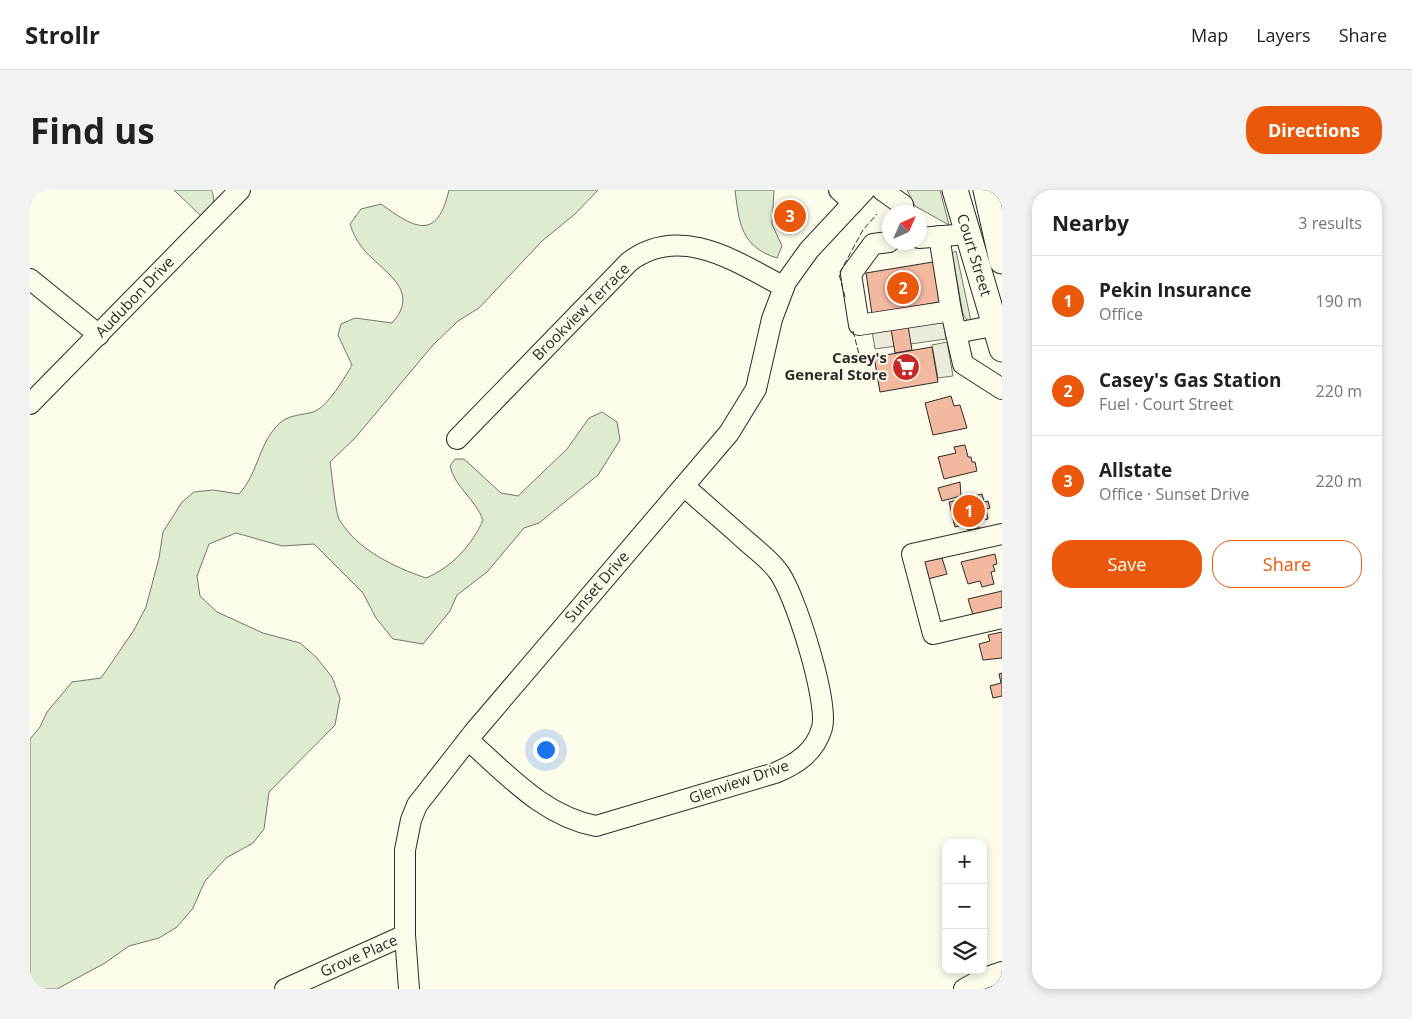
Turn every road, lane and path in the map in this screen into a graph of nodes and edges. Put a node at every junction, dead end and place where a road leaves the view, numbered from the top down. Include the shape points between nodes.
1 (240, 190) edge
2 (882, 190) edge
3 (955, 190) edge
4 (986, 190) edge
5 (854, 193) edge
6 (903, 205) edge
7 (968, 234) junction
8 (929, 237) edge
9 (882, 243) edge
10 (1002, 261) edge
11 (30, 279) edge
12 (784, 288) junction
13 (951, 312) junction
14 (956, 333) junction
15 (1000, 333) edge
16 (99, 335) junction
17 (1002, 388) edge
18 (30, 404) edge
19 (457, 439) dead end
20 (684, 486) junction
21 (1002, 534) edge
22 (1002, 618) edge
23 (468, 740) junction
24 (405, 935) junction
25 (1002, 972) edge
26 (285, 989) edge
27 (409, 989) edge
28 (964, 989) edge

1 - 16 street, Audubon Drive
2 - 6 street
3 - 7 main road, Court Street
4 - 10 main road, Court Street
5 - 12 street, Sunset Drive via 800,261
7 - 8 street
7 - 15 main road, Court Street
8 - 13 street
9 - 13 street via 873,244 851,274 859,326
11 - 16 street
12 - 19 street, Brookview Terrace via 738,262 700,246 678,244 644,252 629,262
12 - 20 street, Sunset Drive via 774,312 756,389 729,433
13 - 14 street
14 - 15 street
14 - 17 street via 963,364
16 - 18 street, Audubon Drive
20 - 23 street, Sunset Drive
20 - 23 street, Glenview Drive via 769,561 784,579 801,619 824,711 816,744 804,757 775,773 596,826 574,822 550,809
21 - 22 street via 912,554 933,634
23 - 24 street, Sunset Drive via 425,792 411,820 405,850
24 - 26 street, Grove Place
24 - 27 street, Sunset Drive
25 - 28 street

